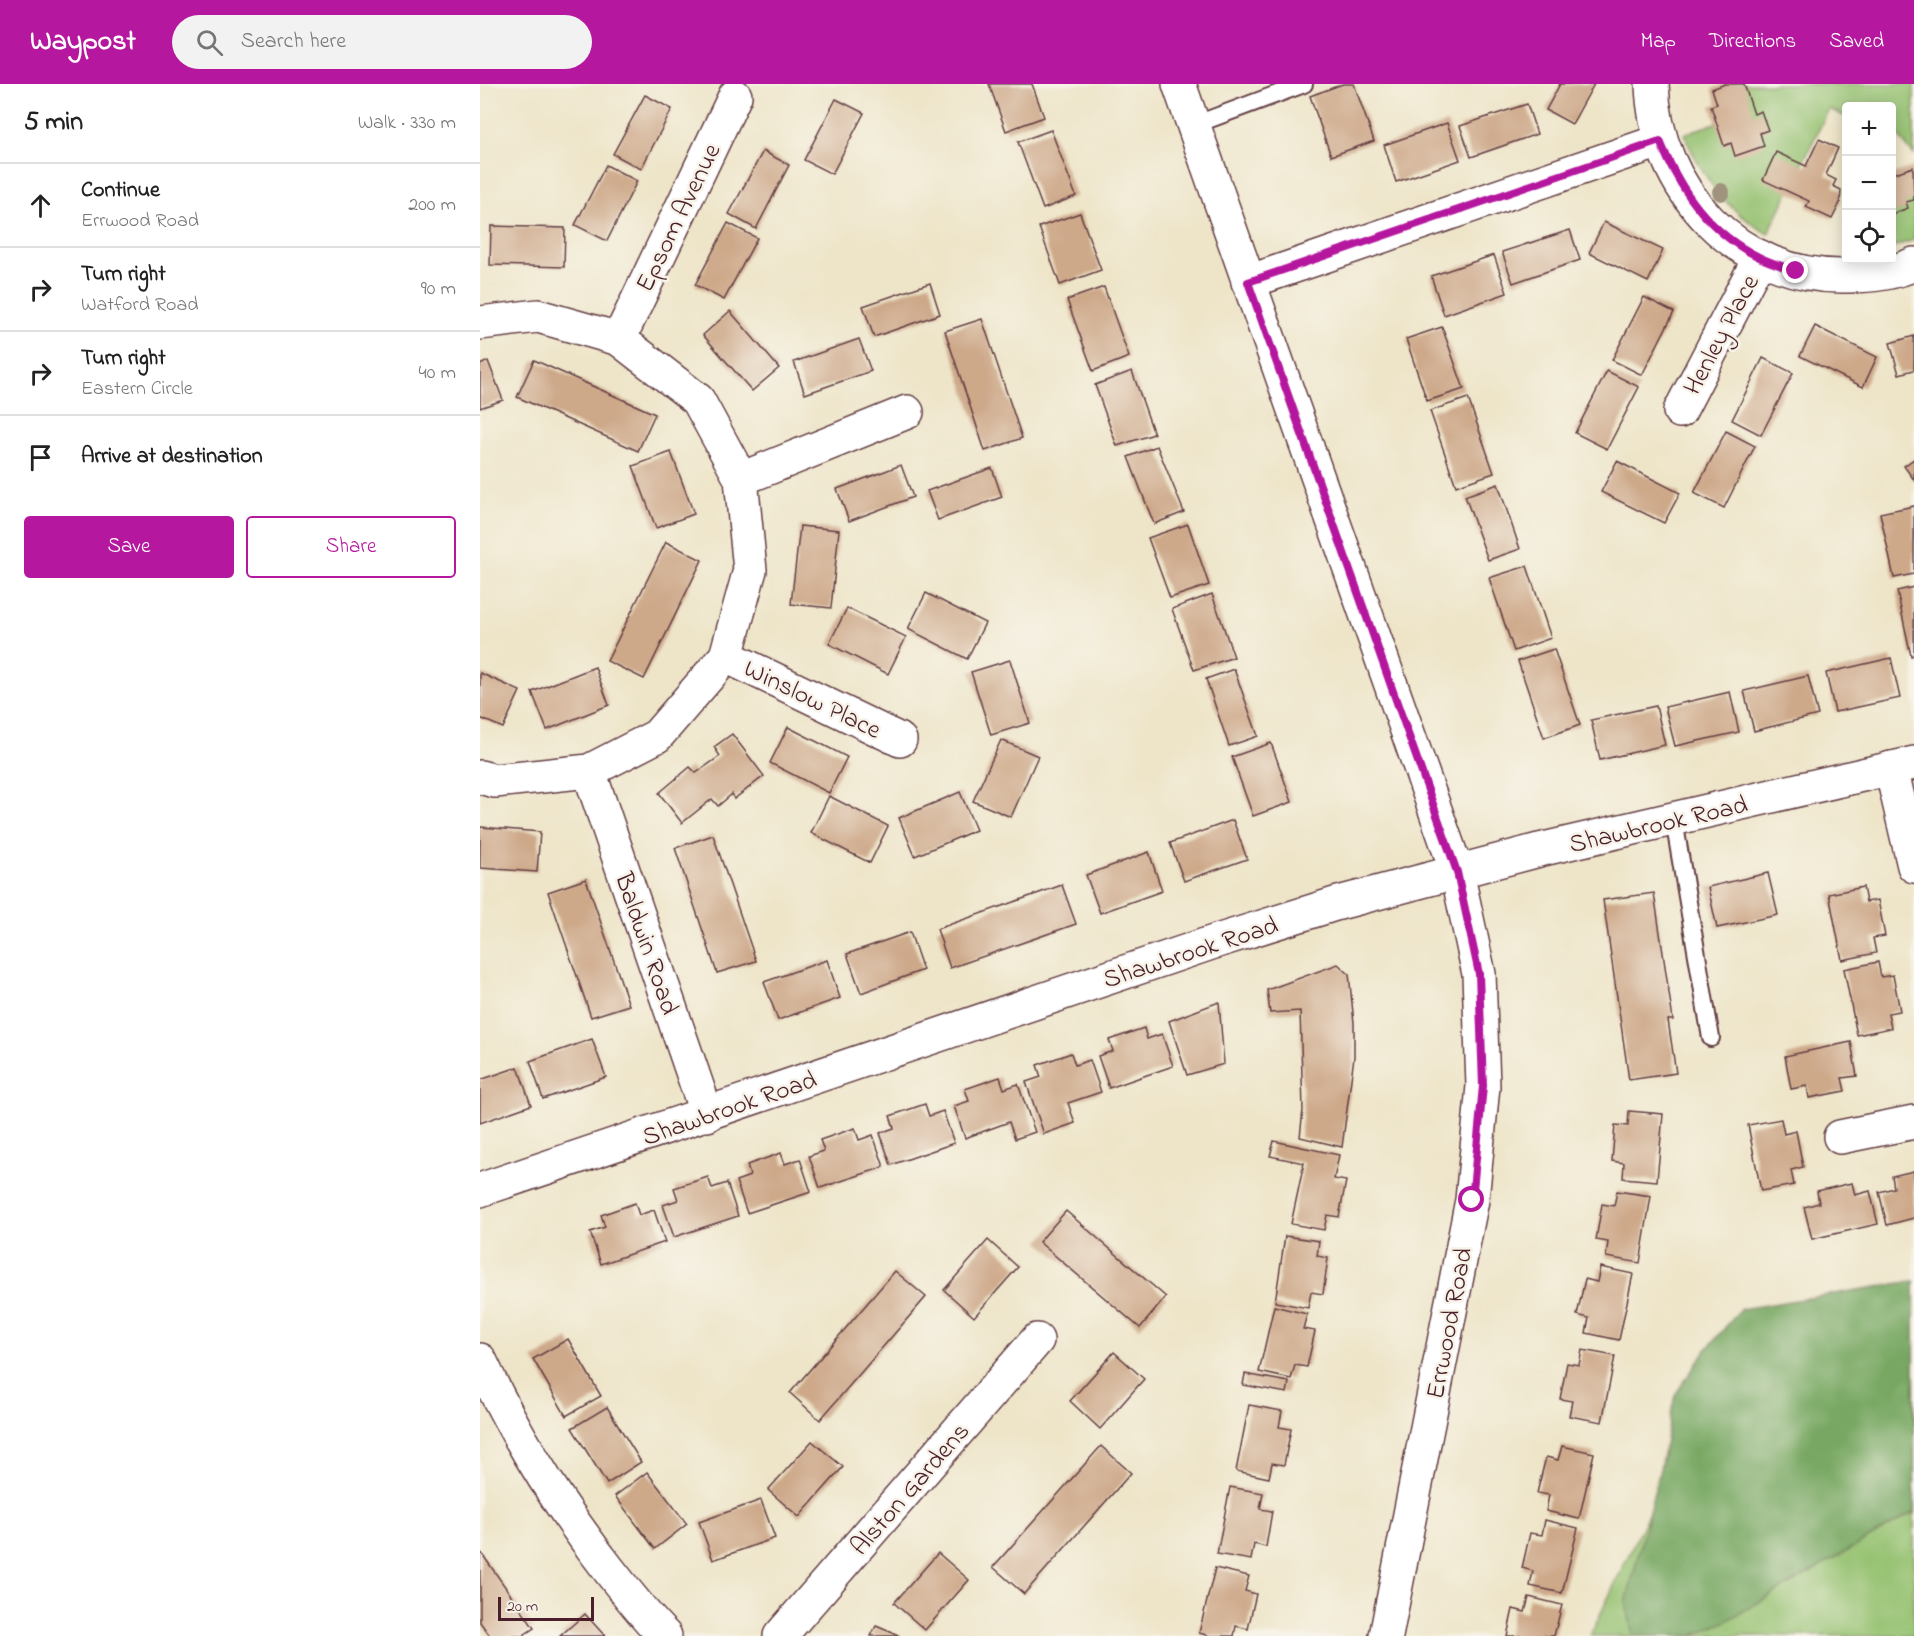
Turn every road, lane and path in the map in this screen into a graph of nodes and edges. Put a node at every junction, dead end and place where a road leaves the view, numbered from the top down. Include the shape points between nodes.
1 (1179, 84) edge
2 (1304, 84) edge
3 (1652, 84) edge
4 (735, 96) dead end
5 (1194, 125) junction
6 (1660, 141) junction
7 (1760, 258) junction
8 (1914, 264) edge
9 (1248, 282) junction
10 (480, 323) edge
11 (619, 339) junction
12 (1680, 411) dead end
13 (907, 412) dead end
14 (741, 478) junction
15 (726, 656) junction
16 (900, 740) dead end
17 (1903, 765) edge
18 (590, 771) junction
19 (480, 777) edge
20 (1674, 820) junction
21 (1914, 866) edge
22 (1457, 872) junction
23 (1711, 1038) dead end
24 (707, 1115) junction
25 (1914, 1122) edge
26 (1840, 1137) dead end
27 (480, 1190) edge
28 (1037, 1340) dead end
29 (480, 1360) edge
30 (665, 1636) edge
31 (780, 1636) edge
32 (1386, 1636) edge

1 - 5 street, Errwood Road
2 - 5 lane
3 - 6 street
4 - 11 street, Epsom Avenue
5 - 9 street, Errwood Road
6 - 7 street via 1688,197 1708,221
6 - 9 street
7 - 8 street via 1796,271 1833,277 1871,276
7 - 12 street, Henley Place
9 - 22 street, Errwood Road
10 - 11 street via 538,316
11 - 14 street via 698,400
13 - 14 street
14 - 15 street via 750,570
15 - 16 street, Winslow Place
15 - 18 street via 657,736
17 - 20 street, Shawbrook Road
17 - 21 street
18 - 19 street via 495,781
18 - 24 street, Baldwin Road
20 - 22 street, Shawbrook Road
20 - 23 lane
22 - 24 street, Shawbrook Road via 1216,941
22 - 32 street, Errwood Road via 1479,974 1482,1097 1472,1200
24 - 27 street, Shawbrook Road
25 - 26 street
28 - 31 street, Alston Gardens
29 - 30 street via 543,1479 646,1617

